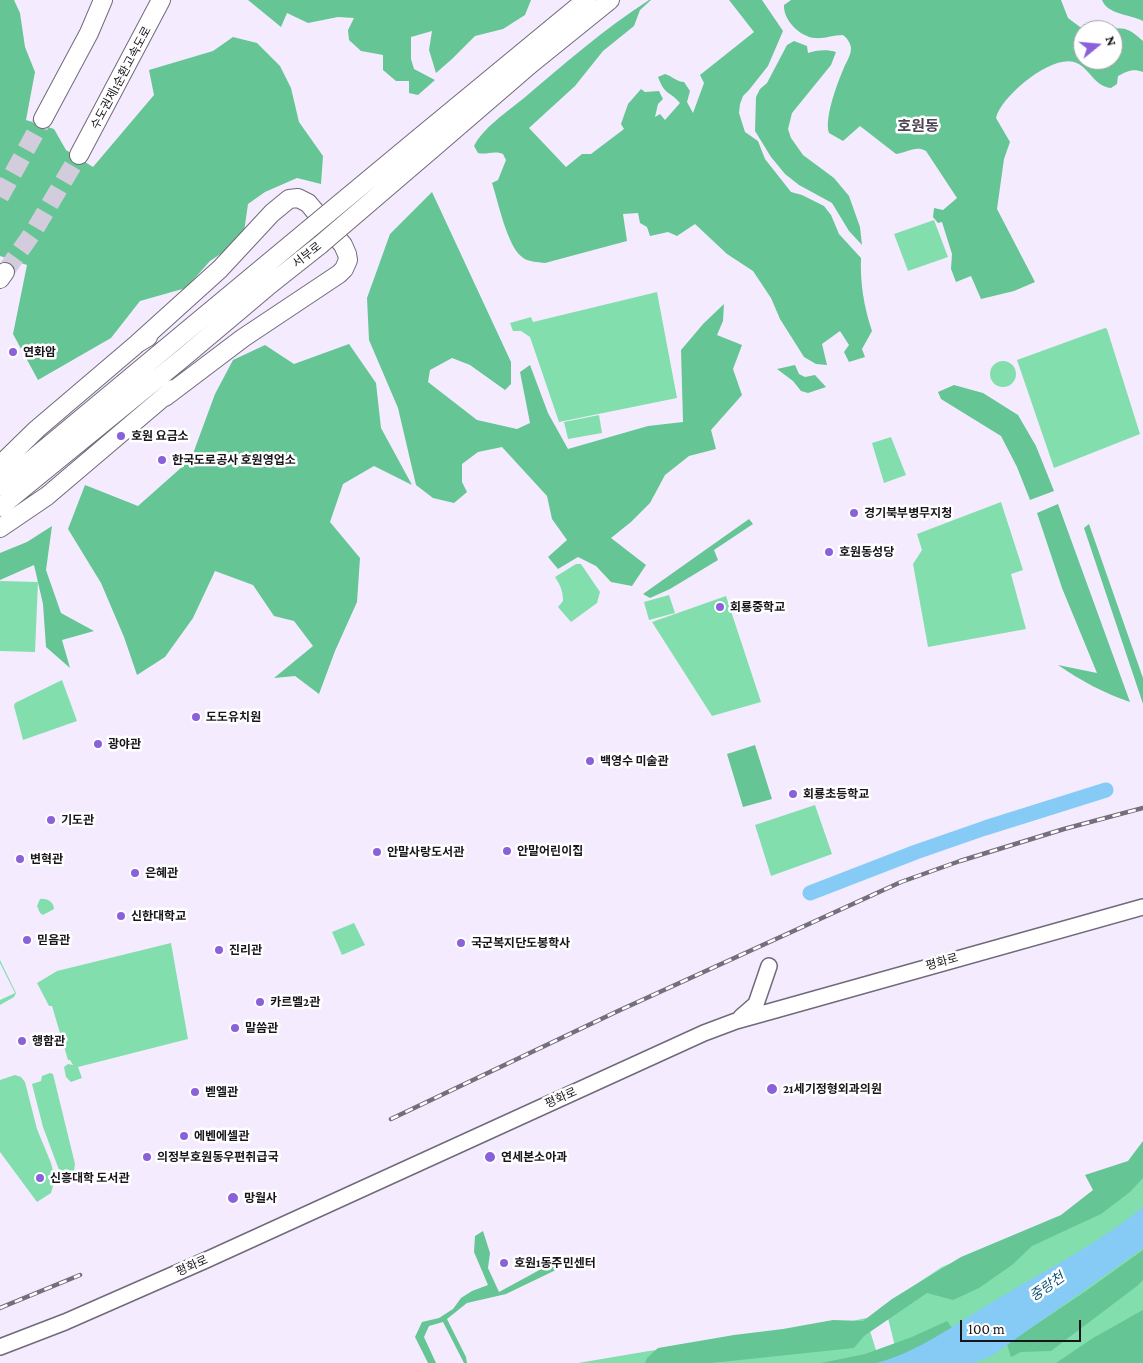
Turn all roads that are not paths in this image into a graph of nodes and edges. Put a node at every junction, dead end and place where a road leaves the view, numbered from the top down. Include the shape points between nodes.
1 (104, 0) edge
2 (586, 0) edge
3 (610, 0) edge
4 (161, 1) edge
5 (43, 119) tunnel mouth
6 (426, 144) junction
7 (79, 155) tunnel mouth
8 (263, 266) junction
9 (267, 287) junction
10 (138, 343) junction
11 (165, 397) junction
12 (0, 465) edge
13 (0, 486) edge
14 (0, 507) edge
15 (0, 528) edge
16 (1143, 907) edge
17 (769, 966) dead end
18 (736, 1021) junction
19 (0, 1347) edge

1 - 5 highway
2 - 6 highway, 서부로
3 - 6 highway, 서부로
4 - 7 highway, 수도권제1순환고속도로
6 - 8 highway, 서부로, bridge
6 - 9 highway, 서부로, bridge via 320,245
8 - 10 highway
8 - 13 highway, 서부로
9 - 11 highway via 244,318
9 - 14 highway, 서부로
10 - 11 highway via 220,269 289,199 298,198 308,203 346,250 348,260 344,270 243,338
10 - 12 highway
11 - 15 highway via 47,496
16 - 18 main road, 평화로
17 - 18 main road via 756,1004
18 - 19 main road, 평화로 via 204,1261

